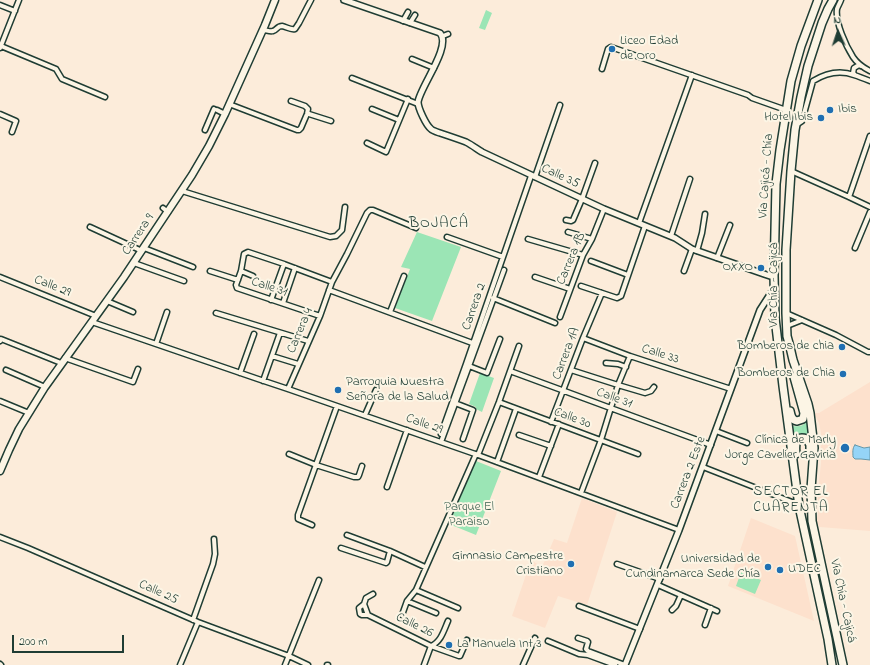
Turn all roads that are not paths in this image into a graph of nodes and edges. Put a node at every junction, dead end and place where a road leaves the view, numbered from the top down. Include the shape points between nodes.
1 (19, 0) edge
2 (275, 0) edge
3 (311, 0) edge
4 (344, 0) edge
5 (818, 0) edge
6 (822, 0) edge
7 (833, 0) edge
8 (841, 0) edge
9 (0, 5) edge
10 (815, 8) junction
11 (15, 11) junction
12 (408, 12) dead end
13 (415, 15) dead end
14 (403, 21) junction
15 (410, 24) junction
16 (263, 30) junction
17 (0, 47) edge
18 (412, 59) dead end
19 (861, 66) junction
20 (434, 68) junction
21 (602, 69) dead end
22 (870, 71) edge
23 (692, 75) junction
24 (854, 75) junction
25 (352, 78) dead end
26 (870, 80) edge
27 (105, 97) dead end
28 (408, 99) junction
29 (291, 101) dead end
30 (229, 104) junction
31 (418, 104) junction
32 (560, 105) dead end
33 (372, 109) dead end
34 (786, 110) junction
35 (0, 114) edge
36 (225, 114) junction
37 (307, 114) junction
38 (400, 120) junction
39 (331, 121) dead end
40 (796, 126) junction
41 (205, 130) dead end
42 (12, 132) dead end
43 (870, 136) edge
44 (367, 143) dead end
45 (595, 163) dead end
46 (791, 172) junction
47 (533, 177) junction
48 (690, 179) dead end
49 (182, 190) junction
50 (849, 197) junction
51 (582, 199) junction
52 (345, 207) dead end
53 (870, 207) edge
54 (604, 209) junction
55 (870, 212) edge
56 (705, 214) dead end
57 (566, 220) dead end
58 (639, 223) junction
59 (730, 225) dead end
60 (645, 226) junction
61 (90, 227) dead end
62 (416, 228) dead end
63 (568, 232) dead end
64 (671, 236) junction
65 (447, 237) dead end
66 (592, 238) junction
67 (528, 239) dead end
68 (856, 248) dead end
69 (143, 250) junction
70 (695, 250) junction
71 (583, 255) junction
72 (504, 257) junction
73 (717, 258) junction
74 (591, 261) dead end
75 (134, 263) junction
76 (284, 264) junction
77 (193, 267) dead end
78 (295, 268) junction
79 (504, 270) dead end
80 (210, 271) dead end
81 (241, 271) junction
82 (684, 272) dead end
83 (628, 275) junction
84 (253, 276) dead end
85 (404, 276) dead end
86 (774, 276) junction
87 (0, 277) edge
88 (535, 277) dead end
89 (238, 280) junction
90 (184, 281) dead end
91 (332, 282) junction
92 (581, 286) dead end
93 (570, 288) junction
94 (329, 290) junction
95 (774, 291) junction
96 (602, 293) junction
97 (493, 298) junction
98 (272, 300) junction
99 (107, 301) junction
100 (283, 303) junction
101 (133, 312) dead end
102 (167, 312) dead end
103 (390, 312) junction
104 (216, 313) dead end
105 (786, 313) junction
106 (485, 314) junction
107 (96, 316) junction
108 (320, 316) junction
109 (560, 317) dead end
110 (802, 320) junction
111 (92, 322) junction
112 (555, 323) dead end
113 (787, 326) junction
114 (280, 333) junction
115 (254, 334) dead end
116 (583, 338) junction
117 (500, 339) dead end
118 (0, 341) edge
119 (308, 341) junction
120 (156, 344) junction
121 (475, 344) junction
122 (519, 346) dead end
123 (870, 352) edge
124 (272, 356) junction
125 (630, 356) junction
126 (793, 360) junction
127 (63, 361) junction
128 (606, 363) dead end
129 (298, 364) junction
130 (467, 365) junction
131 (626, 367) junction
132 (6, 370) dead end
133 (138, 370) dead end
134 (571, 370) junction
135 (510, 372) junction
136 (240, 373) junction
137 (262, 381) junction
138 (618, 385) junction
139 (783, 386) junction
140 (45, 387) junction
141 (654, 387) dead end
142 (288, 388) junction
143 (731, 389) junction
144 (376, 390) dead end
145 (563, 391) junction
146 (0, 400) edge
147 (499, 402) junction
148 (455, 403) junction
149 (338, 406) junction
150 (611, 408) junction
151 (516, 409) junction
152 (29, 413) junction
153 (365, 415) junction
154 (551, 422) junction
155 (559, 424) junction
156 (407, 430) junction
157 (716, 431) junction
158 (519, 435) dead end
159 (463, 439) dead end
160 (601, 440) junction
161 (440, 442) junction
162 (747, 443) dead end
163 (711, 445) junction
164 (551, 446) junction
165 (289, 454) dead end
166 (477, 454) junction
167 (638, 454) dead end
168 (497, 462) junction
169 (316, 465) junction
170 (362, 466) dead end
171 (703, 467) junction
172 (813, 469) junction
173 (0, 471) edge
174 (539, 477) junction
175 (387, 486) dead end
176 (581, 493) junction
177 (799, 506) junction
178 (802, 522) junction
179 (312, 525) dead end
180 (679, 530) junction
181 (347, 535) dead end
182 (0, 537) edge
183 (214, 539) dead end
184 (341, 548) dead end
185 (390, 551) junction
186 (617, 564) dead end
187 (426, 567) junction
188 (660, 579) junction
189 (319, 580) dead end
190 (658, 585) junction
191 (416, 590) junction
192 (373, 594) dead end
193 (681, 595) junction
194 (407, 601) junction
195 (364, 604) junction
196 (579, 606) dead end
197 (458, 608) dead end
198 (711, 608) junction
199 (672, 610) dead end
200 (717, 611) dead end
201 (436, 614) dead end
202 (368, 615) junction
203 (402, 615) dead end
204 (193, 620) junction
205 (448, 621) dead end
206 (198, 622) junction
207 (705, 625) dead end
208 (640, 629) junction
209 (535, 638) dead end
210 (578, 638) dead end
211 (467, 640) dead end
212 (548, 641) dead end
213 (431, 646) junction
214 (288, 656) junction
215 (180, 665) edge
216 (285, 665) edge
217 (308, 665) edge
218 (424, 665) edge
219 (523, 665) edge
220 (615, 665) edge
221 (625, 665) edge
222 (832, 665) edge
223 (843, 665) edge

1 - 11 street
2 - 16 main road, Carrera 9
3 - 16 street via 295,29 278,26 272,32
4 - 14 street
5 - 10 highway, Vía Cajicá - Chía
6 - 10 highway
7 - 40 highway, Vía Chía - Cajicá via 822,23 808,66
8 - 19 street via 837,9 839,26 853,58
9 - 11 street
10 - 34 highway, Vía Cajicá - Chía via 791,81
11 - 17 street
12 - 14 street
13 - 15 street
14 - 15 street
15 - 20 street via 445,35
16 - 30 main road, Carrera 9
17 - 27 street via 56,69 62,79
18 - 20 street
19 - 22 street
19 - 24 street via 854,68
20 - 31 street
21 - 23 street via 608,49 611,47
23 - 34 street
23 - 58 street
24 - 26 street
24 - 40 street via 834,73 813,80 802,121
25 - 28 street
28 - 31 street
28 - 38 street
29 - 37 street via 306,106
30 - 36 main road, Carrera 9
30 - 37 street via 297,130 301,128
31 - 47 street, Calle 35 via 432,129 468,143
32 - 47 street, Carrera 2
33 - 38 street
34 - 86 highway, Vía Cajicá - Chía via 777,172
35 - 42 street via 16,121
36 - 41 street via 215,110
36 - 49 main road, Carrera 9
37 - 39 street
38 - 44 street via 386,152
40 - 46 highway, Vía Chía - Cajicá
43 - 50 street
45 - 51 street
46 - 50 street
46 - 105 highway, Vía Chía - Cajicá via 786,250
47 - 51 street, Calle 35
47 - 72 street, Carrera 2
48 - 64 street
49 - 52 street via 330,237 336,236 342,230
49 - 69 main road, Carrera 9 via 165,210
50 - 53 street
51 - 54 street, Calle 35
51 - 57 street via 572,221
54 - 58 street, Calle 35
54 - 66 street, Carrera 1B
55 - 68 street
56 - 70 street via 702,233
58 - 60 street, Calle 35
59 - 73 street
60 - 64 street, Calle 35
60 - 83 street
61 - 69 street
62 - 91 street, Carrera 4 via 370,210
63 - 66 street
64 - 70 street, Calle 35
65 - 72 street
66 - 71 street, Carrera 1B
67 - 71 street
69 - 75 main road, Carrera 9
69 - 77 street
70 - 73 street, Calle 35
70 - 82 street
71 - 93 street, Carrera 1B
72 - 106 street, Carrera 2
73 - 86 street, Calle 35
74 - 83 street
75 - 90 street
75 - 99 main road, Carrera 9
76 - 78 street
76 - 81 street via 248,252 244,254
76 - 98 street
78 - 91 street
78 - 100 street
79 - 97 street
80 - 89 street
81 - 84 street
81 - 89 street
83 - 96 street via 619,298
85 - 103 street
86 - 95 highway, Vía Cajicá - Chía
87 - 107 street, Calle 29
88 - 93 street
89 - 98 street, Calle 31 via 236,288
91 - 94 street, Carrera 4
92 - 96 street
93 - 109 street, Carrera 1B
94 - 103 street
94 - 108 street, Carrera 4
95 - 139 highway, Vía Cajicá - Chía
95 - 143 street, Carrera 2 Este via 760,310
96 - 116 street, Carrera 1A
97 - 106 street
97 - 112 street
98 - 100 street, Calle 31
99 - 101 street
99 - 107 main road, Carrera 9
100 - 108 street, Calle 31
102 - 120 street
103 - 121 street
104 - 114 street
105 - 110 street
105 - 113 highway, Vía Chía - Cajicá
106 - 121 street, Carrera 2
107 - 111 main road, Carrera 9
108 - 119 street, Carrera 4
110 - 113 street
110 - 123 street
111 - 120 street, Calle 29
111 - 127 main road, Carrera 9
113 - 126 highway, Vía Chía - Cajicá
114 - 119 street
114 - 124 street
115 - 136 street
116 - 125 street, Calle 33
116 - 134 street, Carrera 1A
117 - 130 street via 487,373
118 - 127 street via 1,339
119 - 129 street, Carrera 4
120 - 136 street, Calle 29
121 - 130 street, Carrera 2
122 - 135 street
124 - 129 street
124 - 137 street
125 - 131 street
125 - 143 street, Calle 33
126 - 139 highway via 793,372 804,413 801,420 795,421 792,418 787,392
126 - 172 highway, Vía Chía - Cajicá via 810,413 814,442
127 - 133 street via 133,382
127 - 140 main road, Carrera 9
128 - 131 street
129 - 142 street, Carrera 4
130 - 148 street
130 - 161 street via 459,381
131 - 138 street
132 - 140 street
134 - 138 street
134 - 145 street, Carrera 1A
135 - 145 street, Calle 31
135 - 147 street
136 - 137 street, Calle 29
137 - 142 street, Calle 29
138 - 141 street via 645,392 651,391
138 - 150 street
139 - 177 highway, Vía Cajicá - Chía
140 - 152 main road, Carrera 9
142 - 149 street, Calle 29
143 - 157 street, Carrera 2 Este
144 - 153 street
145 - 150 street, Calle 31
145 - 154 street, Carrera 1A
146 - 152 street
147 - 151 street, Calle 30
147 - 166 street
148 - 159 street via 473,410
148 - 161 street
149 - 153 street, Calle 29
149 - 169 street
150 - 160 street
150 - 163 street, Calle 31
151 - 154 street, Calle 30
151 - 168 street
152 - 173 main road, Carrera 9 via 6,449
153 - 156 street, Calle 29
154 - 155 street, Calle 30
155 - 160 street, Calle 30
155 - 164 street
156 - 161 street, Calle 29
156 - 175 street
157 - 162 street
157 - 163 street, Carrera 2 Este
158 - 164 street
160 - 167 street, Calle 30
160 - 176 street
161 - 166 street, Calle 29
163 - 171 street, Carrera 2 Este
164 - 174 street
165 - 169 street
166 - 168 street, Calle 29
166 - 187 street
168 - 174 street, Calle 29
169 - 170 street via 354,477 358,477
169 - 179 street via 298,515 298,519
171 - 177 street
171 - 180 street, Carrera 2 Este
172 - 178 highway via 809,442 807,439 798,439 795,447 804,512
172 - 223 highway, Vía Chía - Cajicá via 812,521
174 - 176 street, Calle 29
176 - 180 street, Calle 29
177 - 178 highway, Vía Cajicá - Chía
178 - 222 highway, Vía Cajicá - Chía
180 - 188 street, Carrera 2 Este
181 - 185 street
182 - 204 street, Calle 25
183 - 204 street via 213,564
184 - 185 street via 387,563
185 - 187 street
186 - 188 street
187 - 191 street
188 - 190 street, Carrera 2 Este
189 - 214 street
190 - 193 street
190 - 208 street, Carrera 2 Este
191 - 194 street
191 - 197 street
192 - 195 street via 366,598
193 - 198 street
193 - 199 street
194 - 201 street
194 - 203 street
195 - 202 street
195 - 202 street via 360,608 360,614
196 - 208 street
198 - 200 street
198 - 207 street
202 - 213 street, Calle 26
204 - 206 street, Calle 25
205 - 213 street via 442,637
206 - 214 street, Calle 25
206 - 215 street
208 - 221 street, Carrera 2 Este
209 - 219 street
210 - 221 street via 588,642 586,650
211 - 213 street, Calle 26 via 460,656
212 - 220 street
213 - 218 street
214 - 216 street
214 - 217 street, Calle 25

